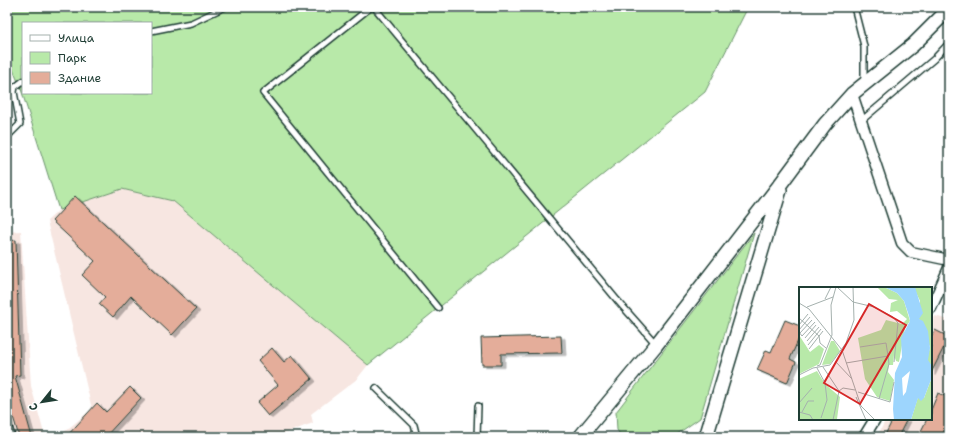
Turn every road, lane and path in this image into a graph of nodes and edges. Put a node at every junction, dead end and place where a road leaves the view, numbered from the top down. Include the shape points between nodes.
1 (225, 7) edge
2 (371, 7) edge
3 (374, 7) edge
4 (854, 7) edge
5 (949, 7) edge
6 (152, 31) edge
7 (949, 43) edge
8 (22, 82) edge
9 (864, 84) junction
10 (852, 94) junction
11 (861, 121) junction
12 (7, 137) edge
13 (782, 182) junction
14 (949, 260) edge
15 (949, 268) edge
16 (932, 306) edge
17 (438, 308) dead end
18 (656, 345) junction
19 (376, 388) dead end
20 (478, 406) dead end
21 (7, 419) edge
22 (874, 420) edge
23 (12, 437) edge
24 (417, 437) edge
25 (477, 437) edge
26 (580, 437) edge
27 (706, 437) edge
28 (864, 437) edge

1 - 6 lane via 191,23
2 - 17 lane via 263,93
3 - 18 lane
4 - 9 lane via 864,46
5 - 9 main road via 913,45
7 - 11 lane
8 - 12 lane via 14,92 20,124
9 - 10 main road
10 - 11 street
10 - 13 main road via 825,124
11 - 14 street via 902,243 911,252
13 - 18 main road
13 - 27 main road
15 - 16 street
18 - 26 main road
19 - 24 lane via 414,425
20 - 25 lane
21 - 23 lane
22 - 28 street

